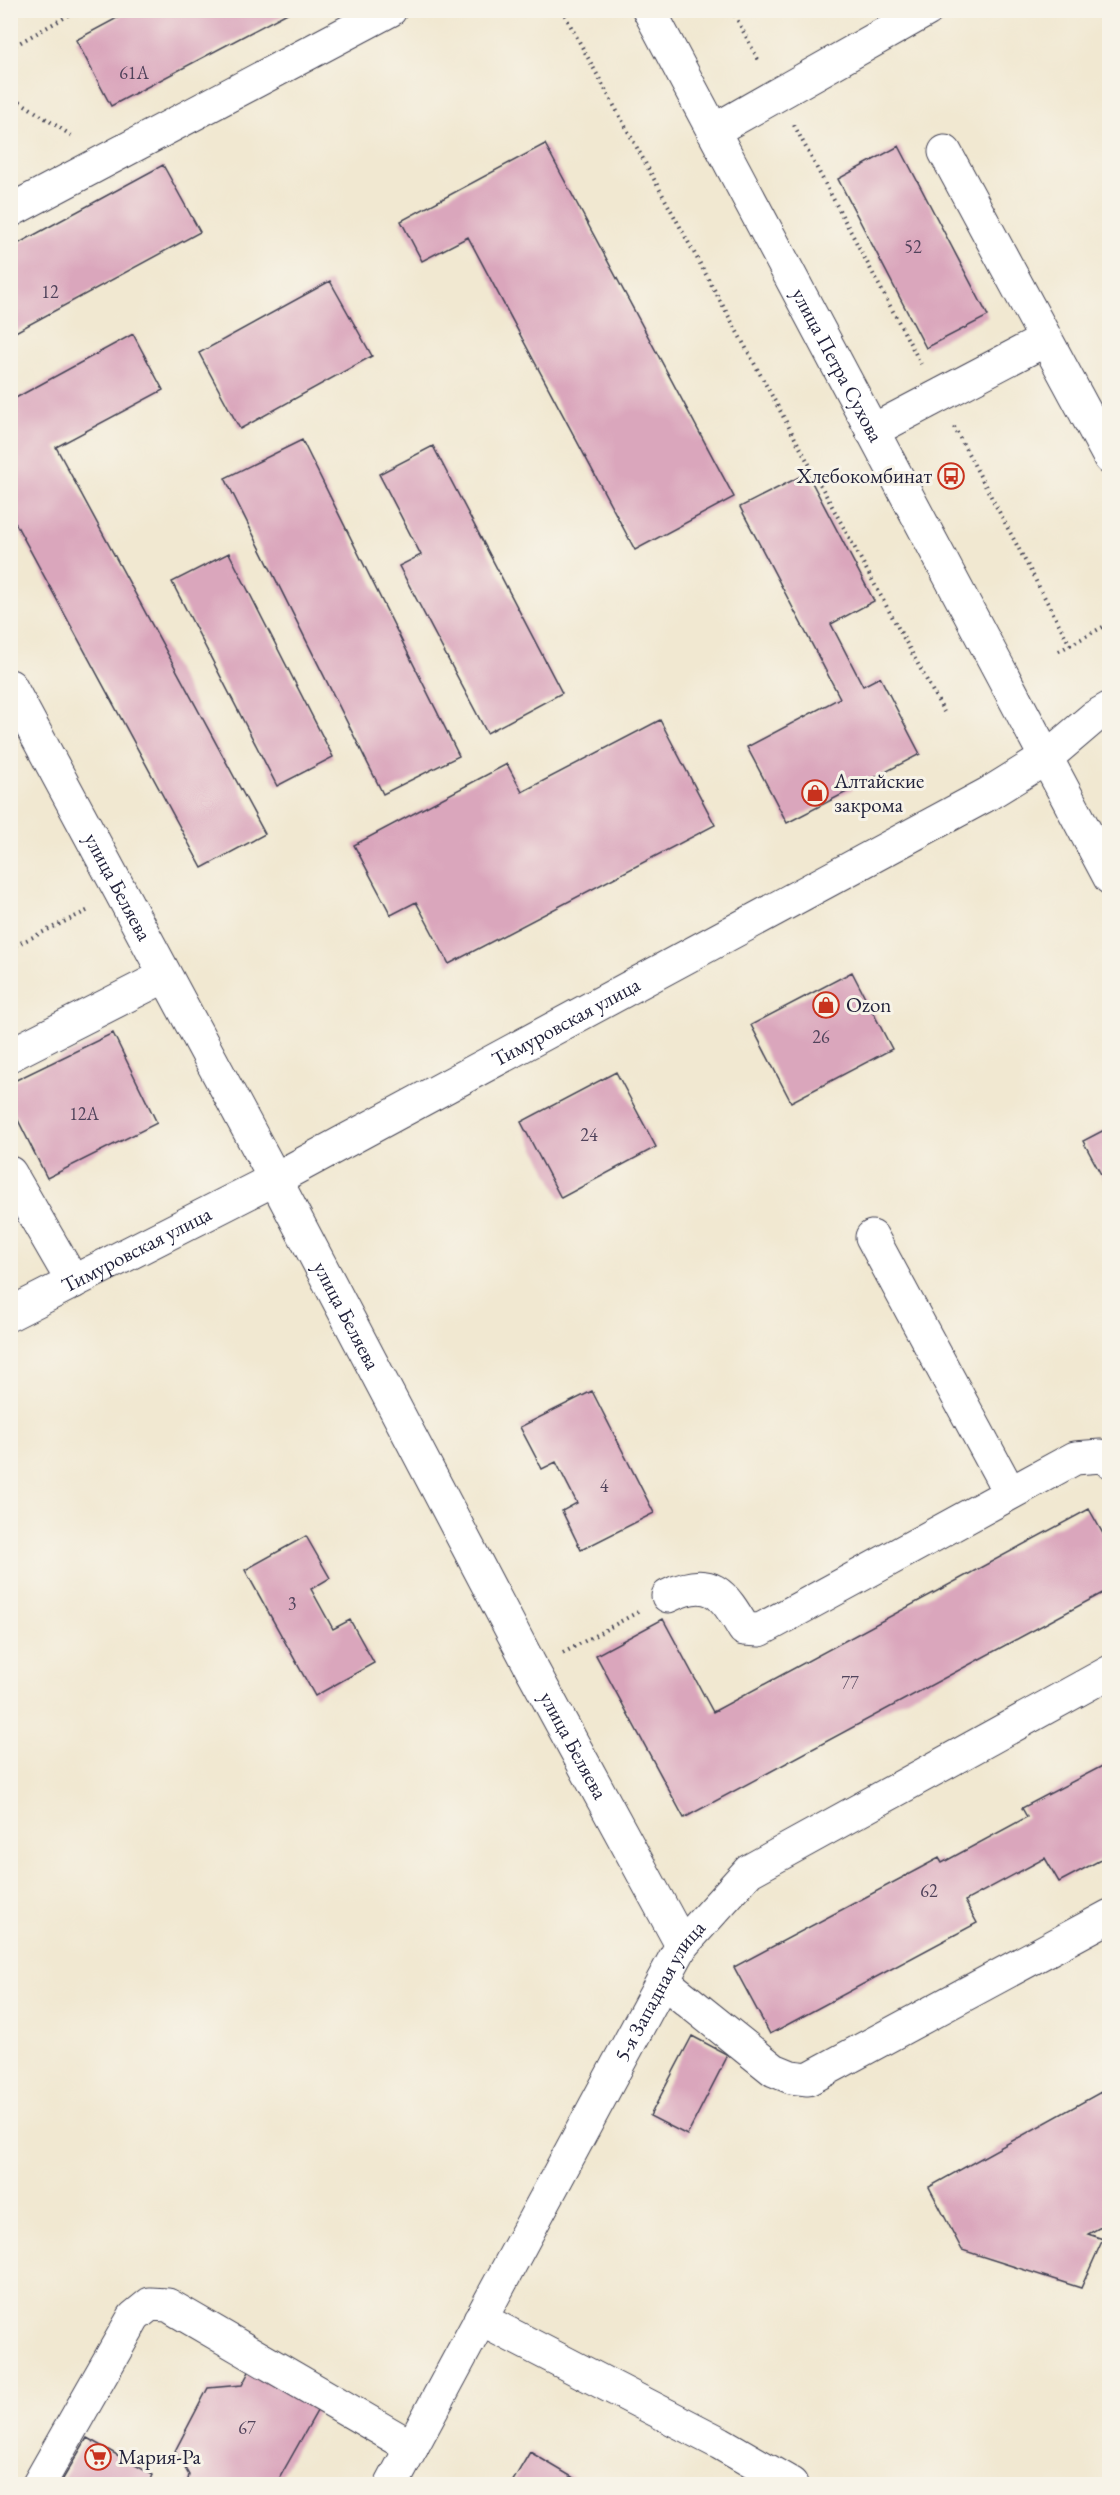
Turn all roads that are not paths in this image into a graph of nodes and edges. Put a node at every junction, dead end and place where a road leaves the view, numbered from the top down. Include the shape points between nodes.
1 (390, 10) edge
2 (649, 10) edge
3 (927, 10) edge
4 (712, 131) junction
5 (945, 152) dead end
6 (10, 211) edge
7 (1045, 340) junction
8 (872, 431) junction
9 (1110, 458) edge
10 (10, 686) edge
11 (1110, 708) edge
12 (1046, 758) junction
13 (1110, 878) edge
14 (165, 976) junction
15 (10, 1055) edge
16 (10, 1173) edge
17 (274, 1179) junction
18 (872, 1237) dead end
19 (73, 1282) junction
20 (10, 1314) edge
21 (1110, 1461) edge
22 (1010, 1493) junction
23 (668, 1596) road end
24 (1110, 1672) edge
25 (1110, 1916) edge
26 (682, 1945) junction
27 (663, 1981) junction
28 (480, 2319) junction
29 (412, 2447) junction
30 (39, 2484) edge
31 (392, 2484) edge
32 (791, 2484) edge

1 - 6 street
2 - 4 street, улица Петра Сухова
3 - 4 street
4 - 8 street, улица Петра Сухова
5 - 7 street
7 - 8 street
7 - 9 street
8 - 12 street, улица Петра Сухова
10 - 14 street, улица Беляева
11 - 12 street, Тимуровская улица
12 - 13 street, улица Петра Сухова
12 - 17 street, Тимуровская улица via 988,794
14 - 15 street
14 - 17 street, улица Беляева
16 - 19 street
17 - 19 street, Тимуровская улица
17 - 26 street, улица Беляева
18 - 22 street
19 - 20 street, Тимуровская улица
21 - 22 street via 1101,1456 1075,1458
22 - 23 street via 760,1630 744,1629 726,1598 710,1588 687,1586
24 - 26 street, 5-я Западная улица via 749,1871
25 - 27 street via 808,2079 774,2070
26 - 27 street, 5-я Западная улица
27 - 28 street, 5-я Западная улица
28 - 29 street, 5-я Западная улица
28 - 32 street
29 - 30 street via 168,2305 150,2304 134,2317
29 - 31 street, 5-я Западная улица

